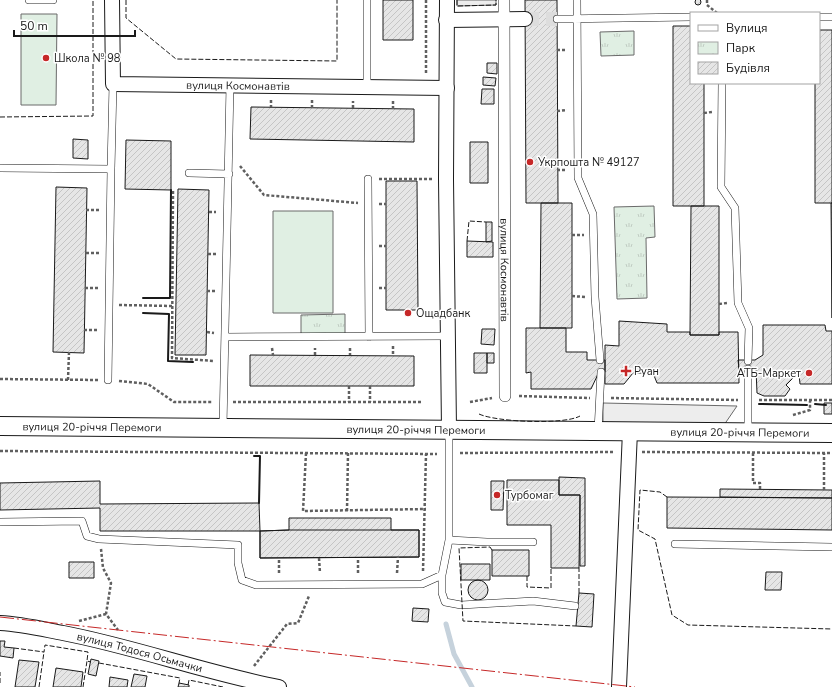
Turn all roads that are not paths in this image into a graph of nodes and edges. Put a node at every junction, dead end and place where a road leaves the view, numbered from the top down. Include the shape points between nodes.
1 (29, 0) edge
2 (53, 0) edge
3 (112, 0) edge
4 (367, 0) edge
5 (446, 0) edge
6 (504, 0) edge
7 (577, 0) edge
8 (690, 17) edge
9 (820, 17) edge
10 (832, 17) edge
11 (577, 18) junction
12 (504, 19) junction
13 (557, 19) tunnel mouth
14 (446, 20) junction
15 (525, 20) tunnel mouth
16 (114, 84) junction
17 (722, 84) edge
18 (230, 85) junction
19 (367, 87) junction
20 (447, 88) junction
21 (0, 168) edge
22 (111, 169) junction
23 (189, 173) dead end
24 (229, 174) junction
25 (368, 179) road end
26 (448, 336) junction
27 (225, 337) junction
28 (369, 337) junction
29 (600, 360) dead end
30 (748, 361) dead end
31 (748, 369) dead end
32 (600, 372) dead end
33 (108, 380) road end
34 (505, 396) road end
35 (0, 426) edge
36 (222, 428) junction
37 (449, 429) junction
38 (598, 431) junction
39 (630, 431) junction
40 (748, 432) junction
41 (832, 433) edge
42 (0, 522) edge
43 (449, 540) junction
44 (533, 542) dead end
45 (675, 544) dead end
46 (832, 547) edge
47 (442, 575) junction
48 (575, 606) dead end
49 (0, 623) edge
50 (237, 682) edge
51 (279, 687) edge
52 (619, 687) edge

1 - 2 lane
3 - 16 street
4 - 19 lane
5 - 14 street
6 - 12 street, вулиця Космонавтів
7 - 11 lane
8 - 11 lane
9 - 10 lane
11 - 13 lane
11 - 29 lane via 578,178 593,214 595,298
12 - 14 street
12 - 15 street
12 - 34 street, вулиця Космонавтів
14 - 20 street
16 - 18 street, вулиця Космонавтів
16 - 22 lane
17 - 30 lane via 721,187 735,208 738,302 749,328
18 - 19 street, вулиця Космонавтів
18 - 24 lane
19 - 20 street, вулиця Космонавтів
20 - 26 street
21 - 22 lane
22 - 33 lane
23 - 24 lane
24 - 27 lane
25 - 28 lane
26 - 28 lane
26 - 37 street
27 - 28 lane
27 - 36 lane
31 - 40 lane
32 - 38 lane
35 - 36 street, вулиця 20-річчя Перемоги
36 - 37 street, вулиця 20-річчя Перемоги
37 - 38 street, вулиця 20-річчя Перемоги
37 - 43 lane
38 - 39 street, вулиця 20-річчя Перемоги
39 - 40 street, вулиця 20-річчя Перемоги
39 - 52 street
40 - 41 street, вулиця 20-річчя Перемоги
42 - 47 lane via 82,521 87,536 99,539 238,545 238,563 242,580 256,585 422,584
43 - 44 lane
43 - 47 lane
45 - 46 lane
47 - 48 lane via 445,602 461,604 533,601
49 - 50 street, вулиця Тодося Осьмачки via 67,634 132,649
50 - 51 street, вулиця Тодося Осьмачки

